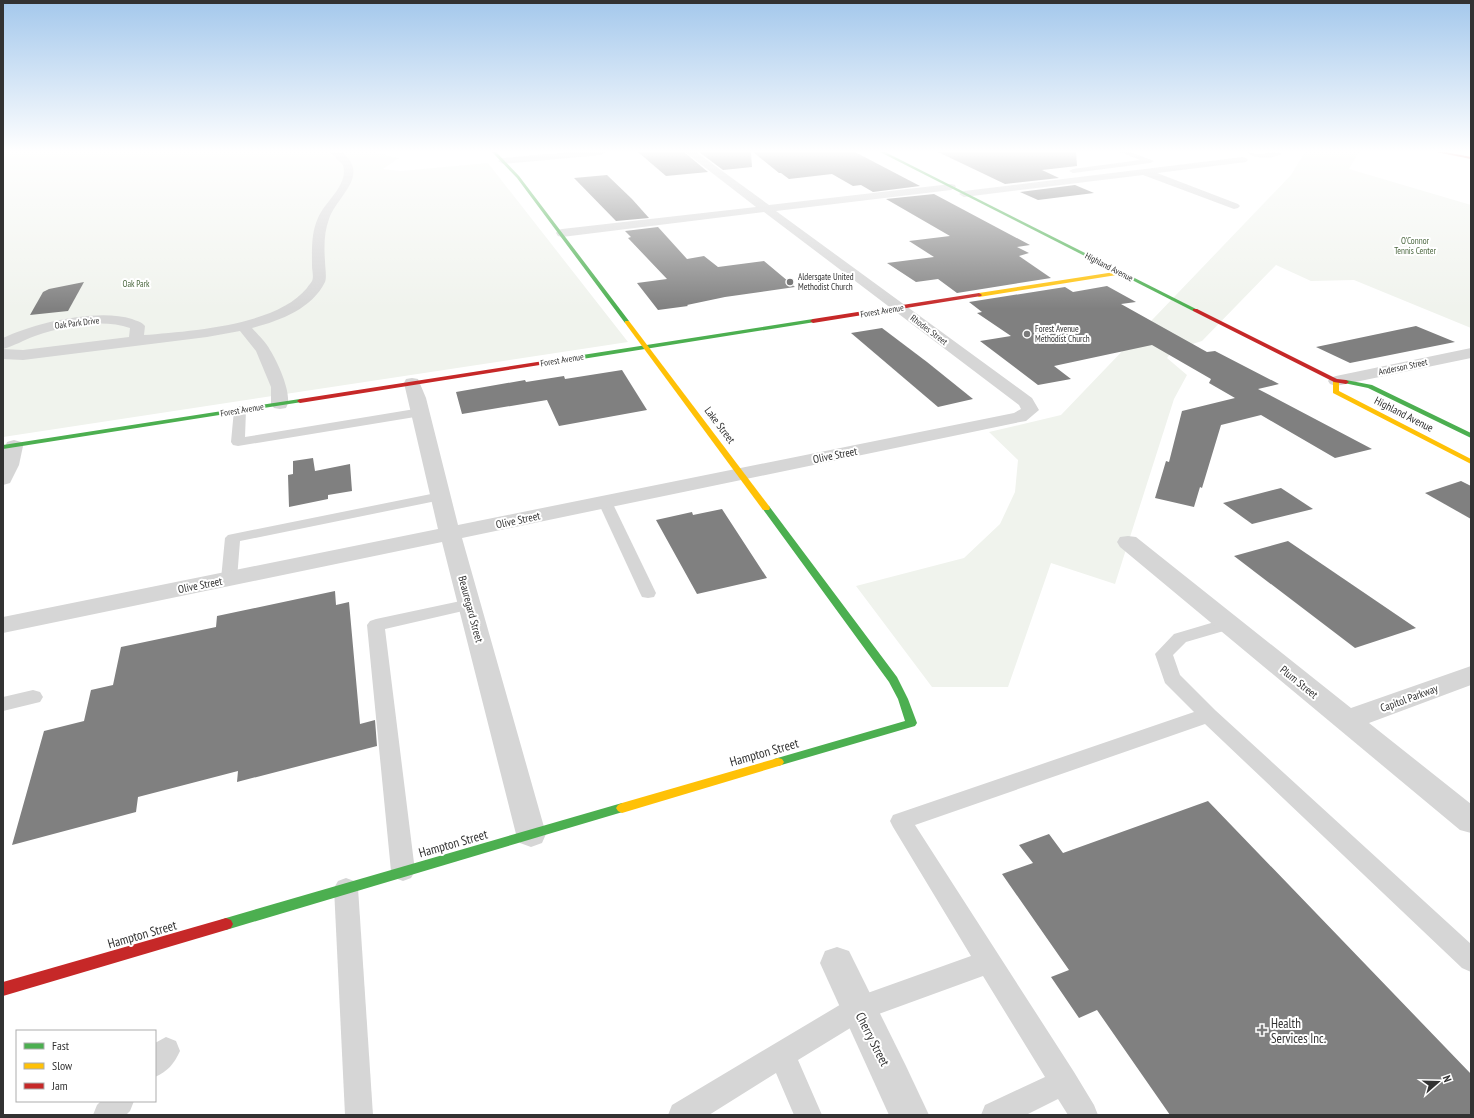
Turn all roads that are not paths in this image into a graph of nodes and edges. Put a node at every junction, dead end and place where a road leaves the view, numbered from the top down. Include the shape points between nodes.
1 (331, 204) edge
2 (539, 204) edge
3 (759, 204) edge
4 (806, 204) edge
5 (984, 204) edge
6 (1229, 204) edge
7 (1234, 206) dead end
8 (765, 209) junction
9 (562, 234) junction
10 (1121, 273) junction
11 (900, 308) junction
12 (243, 326) junction
13 (136, 341) junction
14 (3, 344) edge
15 (647, 347) junction
16 (3, 354) edge
17 (1471, 354) edge
18 (1336, 381) junction
19 (412, 383) junction
20 (280, 404) junction
21 (240, 410) junction
22 (1030, 410) joint
23 (421, 412) junction
24 (357, 422) junction
25 (272, 436) junction
26 (1471, 436) edge
27 (324, 437) dead end
28 (298, 442) dead end
29 (9, 447) edge
30 (1471, 462) edge
31 (741, 474) junction
32 (3, 479) edge
33 (441, 496) junction
34 (604, 502) junction
35 (450, 534) junction
36 (1128, 542) dead end
37 (229, 579) junction
38 (648, 593) dead end
39 (470, 604) junction
40 (1228, 624) junction
41 (3, 625) edge
42 (1471, 675) edge
43 (33, 697) dead end
44 (3, 704) edge
45 (1208, 715) junction
46 (1347, 720) junction
47 (911, 723) joint
48 (1471, 821) edge
49 (531, 834) junction
50 (403, 872) junction
51 (346, 888) junction
52 (1471, 960) edge
53 (988, 962) junction
54 (837, 963) dead end
55 (3, 989) edge
56 (857, 1009) junction
57 (782, 1055) junction
58 (1064, 1082) junction
59 (119, 1102) edge
60 (107, 1115) edge
61 (359, 1115) edge
62 (682, 1115) edge
63 (808, 1115) edge
64 (909, 1115) edge
65 (995, 1115) edge
66 (1084, 1115) edge

1 - 12 street via 322,220 319,281 316,286 305,298 285,311
2 - 9 street, Lake Street
3 - 8 street, Rhodes Street
4 - 8 street
5 - 10 street, Highland Avenue
6 - 7 street
8 - 9 street
8 - 11 street, Rhodes Street
9 - 15 street, Lake Street
10 - 11 street, Forest Avenue
10 - 18 street, Highland Avenue
11 - 15 street, Forest Avenue
11 - 22 street, Rhodes Street via 1026,402
12 - 13 street via 194,336
12 - 20 street via 263,350 279,387
13 - 14 street, Oak Park Drive via 138,326 112,319 51,326 27,332
13 - 16 street via 22,355
15 - 19 street, Forest Avenue
15 - 31 street, Lake Street
17 - 18 street, Anderson Street
18 - 26 street, Highland Avenue via 1370,386
18 - 30 street, Highland Avenue via 1335,392
19 - 20 street, Forest Avenue
19 - 23 street, Beauregard Street
20 - 21 street, Forest Avenue
21 - 25 lane via 238,442
21 - 29 street, Forest Avenue
22 - 31 street, Olive Street via 1020,418
23 - 24 lane
23 - 33 street, Beauregard Street
24 - 25 lane
24 - 27 lane via 334,436
25 - 28 lane via 288,443
29 - 32 street via 9,465
31 - 34 street, Olive Street
31 - 47 street, Lake Street via 893,680
33 - 35 street, Beauregard Street
33 - 37 lane via 233,538
34 - 35 street, Olive Street
34 - 38 lane
35 - 37 street, Olive Street
35 - 39 street, Beauregard Street
36 - 40 street, Plum Street
37 - 41 street, Olive Street
39 - 49 street, Beauregard Street
39 - 50 lane via 376,625
40 - 45 lane via 1180,638 1164,654 1172,678
40 - 46 street, Plum Street
42 - 46 street, Capitol Parkway
43 - 44 lane
45 - 52 lane
45 - 53 lane via 901,821
46 - 48 street, Plum Street
47 - 49 street, Hampton Street
49 - 50 street, Hampton Street
50 - 51 street, Hampton Street
51 - 55 street, Hampton Street
51 - 61 lane
53 - 56 lane
53 - 58 lane
54 - 56 street, Cherry Street
56 - 57 lane
56 - 64 street, Cherry Street
57 - 62 lane
57 - 63 lane
58 - 65 lane
58 - 66 lane
59 - 60 lane

